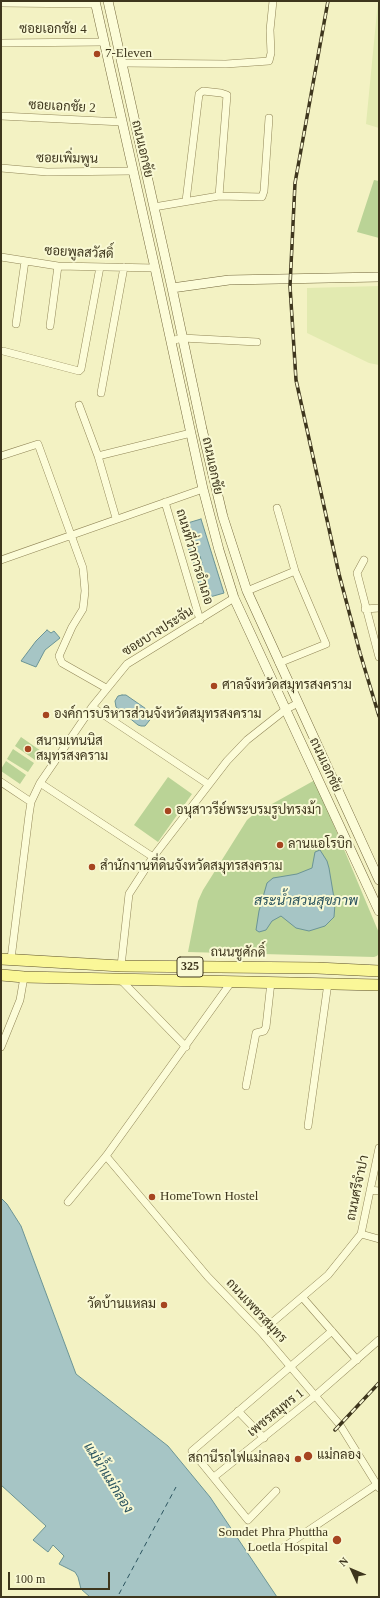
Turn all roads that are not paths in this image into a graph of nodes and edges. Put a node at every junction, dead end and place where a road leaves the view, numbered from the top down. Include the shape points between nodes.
1 (108, 1) edge
2 (273, 1) edge
3 (95, 2) edge
4 (1, 3) edge
5 (104, 42) junction
6 (1, 43) edge
7 (122, 63) junction
8 (1, 116) edge
9 (269, 118) dead end
10 (122, 122) junction
11 (1, 168) edge
12 (133, 171) junction
13 (219, 196) junction
14 (186, 200) junction
15 (154, 207) junction
16 (1, 258) edge
17 (25, 261) junction
18 (58, 266) junction
19 (100, 267) junction
20 (124, 267) junction
21 (155, 268) junction
22 (379, 277) edge
23 (172, 288) junction
24 (16, 324) dead end
25 (50, 326) dead end
26 (182, 338) junction
27 (171, 340) junction
28 (258, 342) dead end
29 (3, 351) dead end
30 (101, 392) dead end
31 (79, 405) dead end
32 (191, 433) junction
33 (1, 456) edge
34 (98, 456) junction
35 (202, 489) junction
36 (165, 502) junction
37 (277, 508) dead end
38 (116, 518) junction
39 (70, 535) junction
40 (1, 560) edge
41 (364, 560) dead end
42 (295, 571) junction
43 (247, 591) junction
44 (234, 598) junction
45 (379, 608) edge
46 (365, 609) junction
47 (200, 620) junction
48 (378, 646) edge
49 (379, 657) edge
50 (279, 663) junction
51 (106, 688) junction
52 (298, 703) junction
53 (92, 707) junction
54 (285, 710) junction
55 (1, 782) edge
56 (40, 783) junction
57 (208, 784) junction
58 (31, 802) junction
59 (153, 857) junction
60 (379, 880) edge
61 (379, 911) edge
62 (6, 959) edge
63 (379, 964) edge
64 (121, 966) junction
65 (317, 968) junction
66 (365, 970) junction
67 (379, 971) edge
68 (1, 975) edge
69 (24, 977) junction
70 (120, 979) junction
71 (232, 982) junction
72 (271, 982) junction
73 (322, 983) junction
74 (379, 985) edge
75 (186, 1046) junction
76 (1, 1047) edge
77 (246, 1086) dead end
78 (308, 1126) dead end
79 (379, 1148) edge
80 (106, 1156) junction
81 (370, 1190) junction
82 (379, 1191) edge
83 (68, 1202) dead end
84 (361, 1234) junction
85 (379, 1239) edge
86 (303, 1298) junction
87 (332, 1331) junction
88 (261, 1332) junction
89 (379, 1340) edge
90 (357, 1360) junction
91 (290, 1366) junction
92 (315, 1396) junction
93 (238, 1411) junction
94 (264, 1438) junction
95 (214, 1477) junction
96 (378, 1485) edge
97 (276, 1491) dead end
98 (284, 1547) dead end

1 - 7 main road, ถนนเอกชัย
2 - 7 street via 269,61 226,64
3 - 4 street
3 - 5 main road, ถนนเอกชัย
5 - 6 street, ซอยเอกชัย 4
5 - 10 main road, ถนนเอกชัย
7 - 15 main road, ถนนเอกชัย
8 - 10 street, ซอยเอกชัย 2
9 - 13 street via 262,197
10 - 12 main road, ถนนเอกชัย
11 - 12 street, ซอยเพิ่มพูน via 47,172
12 - 21 main road, ถนนเอกชัย
13 - 14 street
13 - 14 street via 227,95 222,92 203,91 199,94
14 - 15 street
15 - 23 main road, ถนนเอกชัย
16 - 17 street, ซอยพูลสวัสดิ์
17 - 18 street, ซอยพูลสวัสดิ์
17 - 24 street
18 - 19 street, ซอยพูลสวัสดิ์
18 - 25 street
19 - 20 street, ซอยพูลสวัสดิ์
19 - 29 street via 79,371
20 - 21 street, ซอยพูลสวัสดิ์
20 - 30 street
21 - 27 main road, ถนนเอกชัย
22 - 23 main road via 229,280
23 - 26 main road, ถนนเอกชัย
26 - 27 street
26 - 28 street
26 - 43 main road, ถนนเอกชัย via 223,517
27 - 32 main road, ถนนเอกชัย
31 - 34 street
32 - 34 street
32 - 35 main road, ถนนเอกชัย
33 - 39 street via 38,444
34 - 38 street
35 - 36 street
35 - 44 main road, ถนนเอกชัย
36 - 38 street
36 - 47 street, ถนนที่ว่าการอำเภอ
37 - 42 street
38 - 39 street
39 - 40 street
39 - 51 street via 83,568 85,591 83,609 59,656 62,663
41 - 46 street via 357,573
42 - 43 street
42 - 50 street via 326,644
43 - 50 main road, ถนนเอกชัย
44 - 47 street, ซอยบางประจัน
44 - 54 main road, ถนนเอกชัย
45 - 46 street
46 - 48 street
47 - 51 street, ซอยบางประจัน via 127,664
48 - 49 street
50 - 52 main road, ถนนเอกชัย
51 - 53 street, ซอยบางประจัน
52 - 54 street
52 - 60 main road, ถนนเอกชัย
53 - 56 street, ซอยบางประจัน
53 - 57 street
54 - 57 street via 247,740
54 - 61 main road, ถนนเอกชัย
55 - 58 street
56 - 58 street, ซอยบางประจัน
56 - 59 street
57 - 59 street
58 - 62 street, ซอยบางประจัน
59 - 64 street via 129,894
62 - 64 main road, ถนนชูศักดิ์ / 325
63 - 66 main road
64 - 65 main road, ถนนชูศักดิ์ / 325
65 - 66 main road, ถนนชูศักดิ์ / 325
65 - 73 main road
66 - 67 main road, ถนนชูศักดิ์ / 325
68 - 69 main road, 325
69 - 70 main road, 325
69 - 76 street via 20,1000
70 - 71 main road, 325
70 - 75 street
71 - 72 main road, 325
71 - 75 street
72 - 73 main road, 325
72 - 77 street via 266,1027 264,1031 256,1033
73 - 74 main road, 325
73 - 78 street
75 - 80 street
79 - 81 street, ถนนศรีจำปา
80 - 83 street
80 - 88 street, ถนนเพชรสมุทร via 208,1277
81 - 82 street
81 - 84 street, ถนนศรีจำปา
84 - 85 street, ถนนศรีจำปา
84 - 86 street, ถนนศรีจำปา via 328,1275
86 - 87 street
86 - 88 street, ถนนศรีจำปา
87 - 90 street
87 - 91 street
88 - 91 street, ถนนเพชรสมุทร
89 - 90 street, เพชรสมุทร 1
90 - 92 street, เพชรสมุทร 1
91 - 92 street, ถนนเพชรสมุทร
91 - 93 street
92 - 94 street, เพชรสมุทร 1
92 - 96 street, ถนนเพชรสมุทร via 340,1425
93 - 94 street
93 - 95 street via 192,1450
94 - 95 street, เพชรสมุทร 1
95 - 97 street via 248,1520
96 - 98 street

